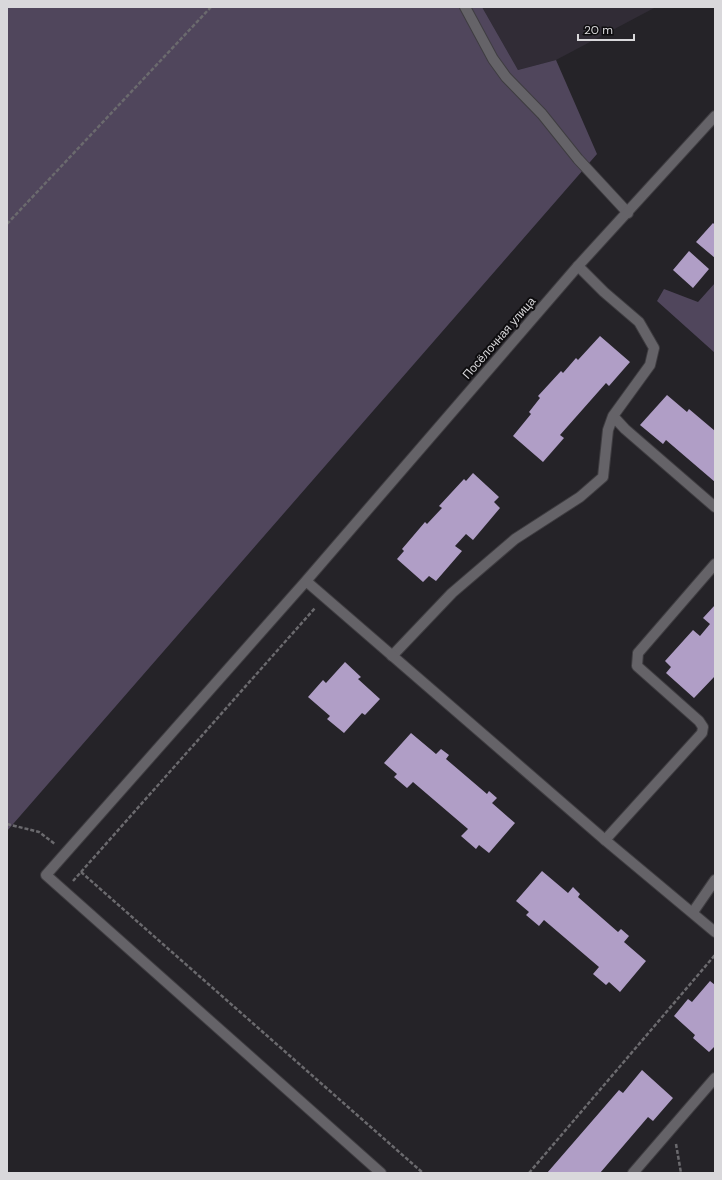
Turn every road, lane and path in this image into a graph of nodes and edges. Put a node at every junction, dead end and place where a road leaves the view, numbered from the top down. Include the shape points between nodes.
1 (211, 7) edge
2 (465, 7) edge
3 (715, 116) edge
4 (628, 213) junction
5 (7, 224) edge
6 (578, 266) junction
7 (612, 416) junction
8 (715, 507) edge
9 (715, 564) edge
10 (306, 581) junction
11 (325, 597) junction
12 (392, 656) junction
13 (7, 824) edge
14 (605, 840) junction
15 (66, 853) junction
16 (81, 872) junction
17 (715, 880) edge
18 (64, 891) junction
19 (693, 912) junction
20 (715, 932) edge
21 (715, 955) edge
22 (715, 1078) edge
23 (674, 1127) junction
24 (381, 1173) edge
25 (422, 1173) edge
26 (529, 1173) edge
27 (633, 1173) edge
28 (681, 1173) edge

1 - 5 path
2 - 4 street via 493,59 506,77 542,114 578,159
3 - 4 street, Посёлочная улица
4 - 6 street, Посёлочная улица
6 - 7 street via 639,322 654,348 650,365
6 - 10 street, Посёлочная улица
7 - 8 street
7 - 12 street via 603,477 580,497 515,539 452,593
9 - 14 street via 651,637 636,659 637,666 699,720 703,727 702,733
10 - 11 street
10 - 15 street, Посёлочная улица
11 - 12 street
11 - 16 path
12 - 14 street
13 - 15 path via 39,832
14 - 19 street
15 - 18 street, Посёлочная улица via 46,875
16 - 18 path
16 - 25 path
17 - 19 street
18 - 24 street
19 - 20 street
21 - 26 path
22 - 23 street
23 - 27 street
23 - 28 path

